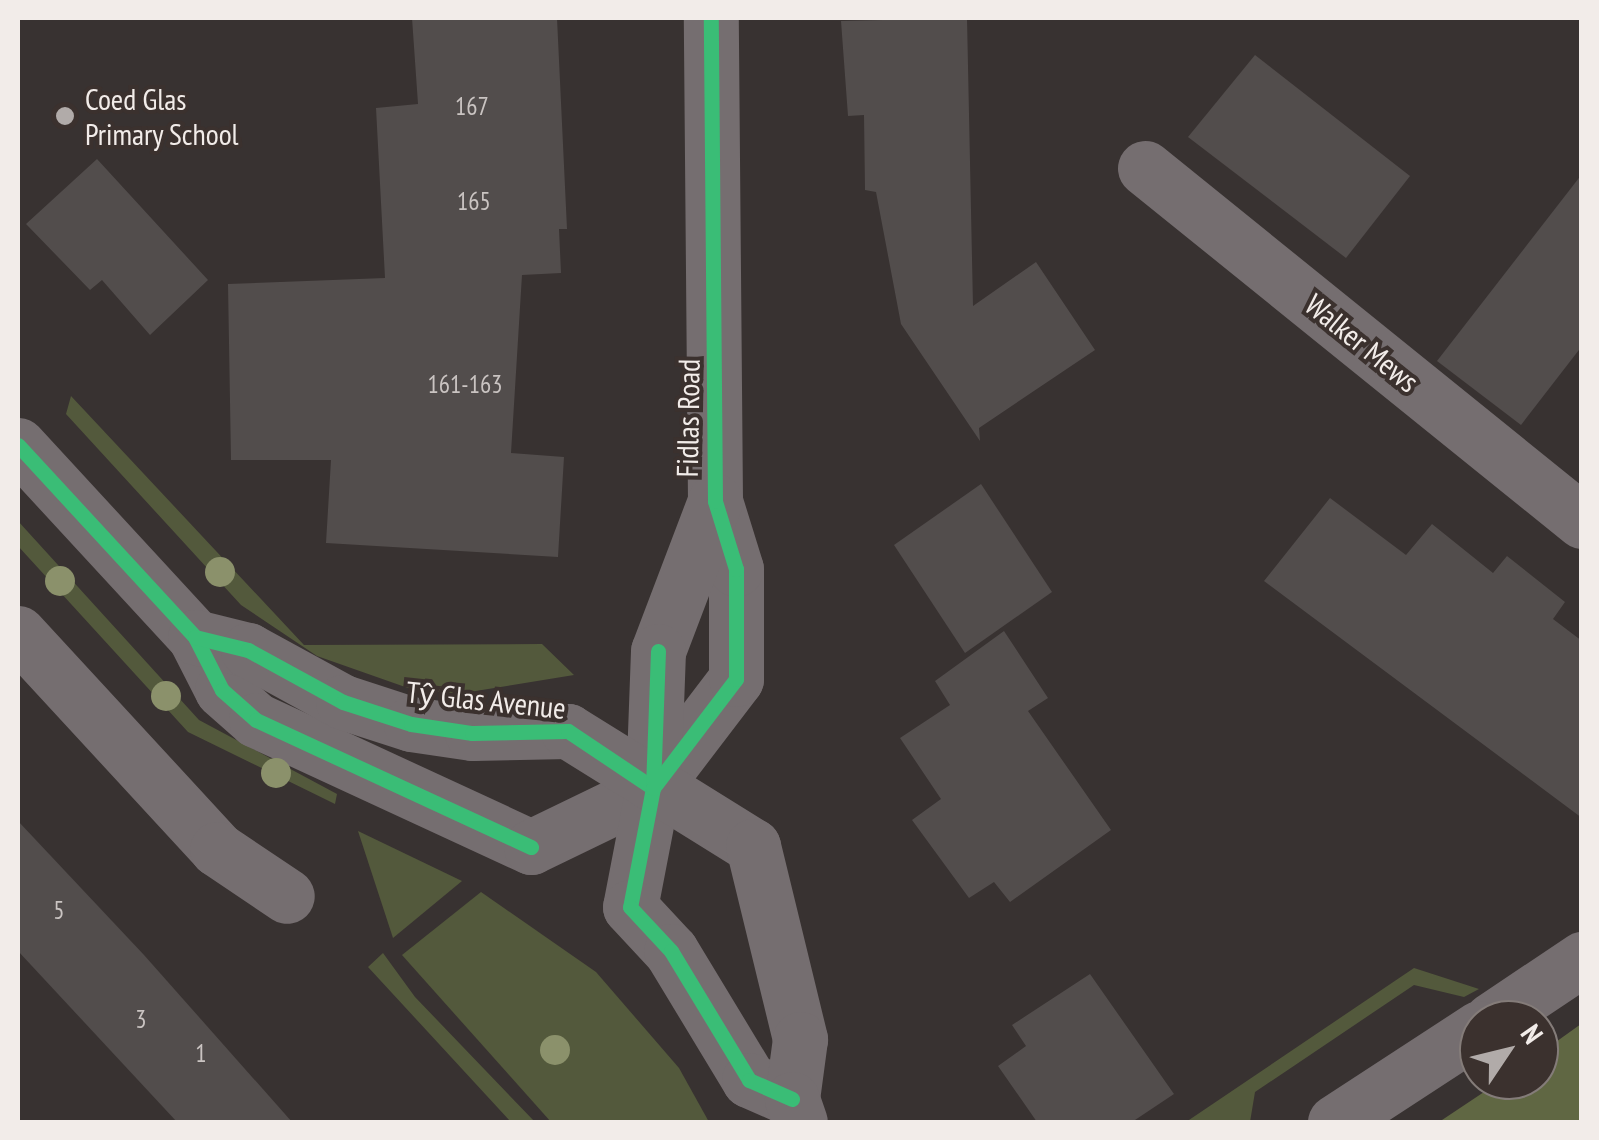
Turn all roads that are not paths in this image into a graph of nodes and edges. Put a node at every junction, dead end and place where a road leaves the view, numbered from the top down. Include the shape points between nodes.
1 (711, 18) edge
2 (1146, 168) dead end
3 (18, 446) edge
4 (715, 501) junction
5 (1581, 519) edge
6 (18, 634) edge
7 (195, 637) junction
8 (653, 788) junction
9 (287, 896) dead end
10 (1582, 959) edge
11 (1521, 1000) edge
12 (1459, 1041) edge
13 (796, 1111) edge
14 (1334, 1122) edge

1 - 4 street, Fidlas Road
2 - 5 street, Walker Mews
3 - 7 street
4 - 8 street, Fidlas Road via 658,651
4 - 8 street, Fidlas Road via 736,569 736,679
6 - 9 street via 217,849
7 - 8 street, Tŷ Glas Avenue via 248,650 343,702 412,724 472,733 568,731
7 - 8 street via 222,690 256,720 531,847
8 - 13 street, Fidlas Road via 753,846 800,1040
8 - 13 street, Fidlas Road via 630,907 671,951 749,1080
10 - 11 street
12 - 14 street

